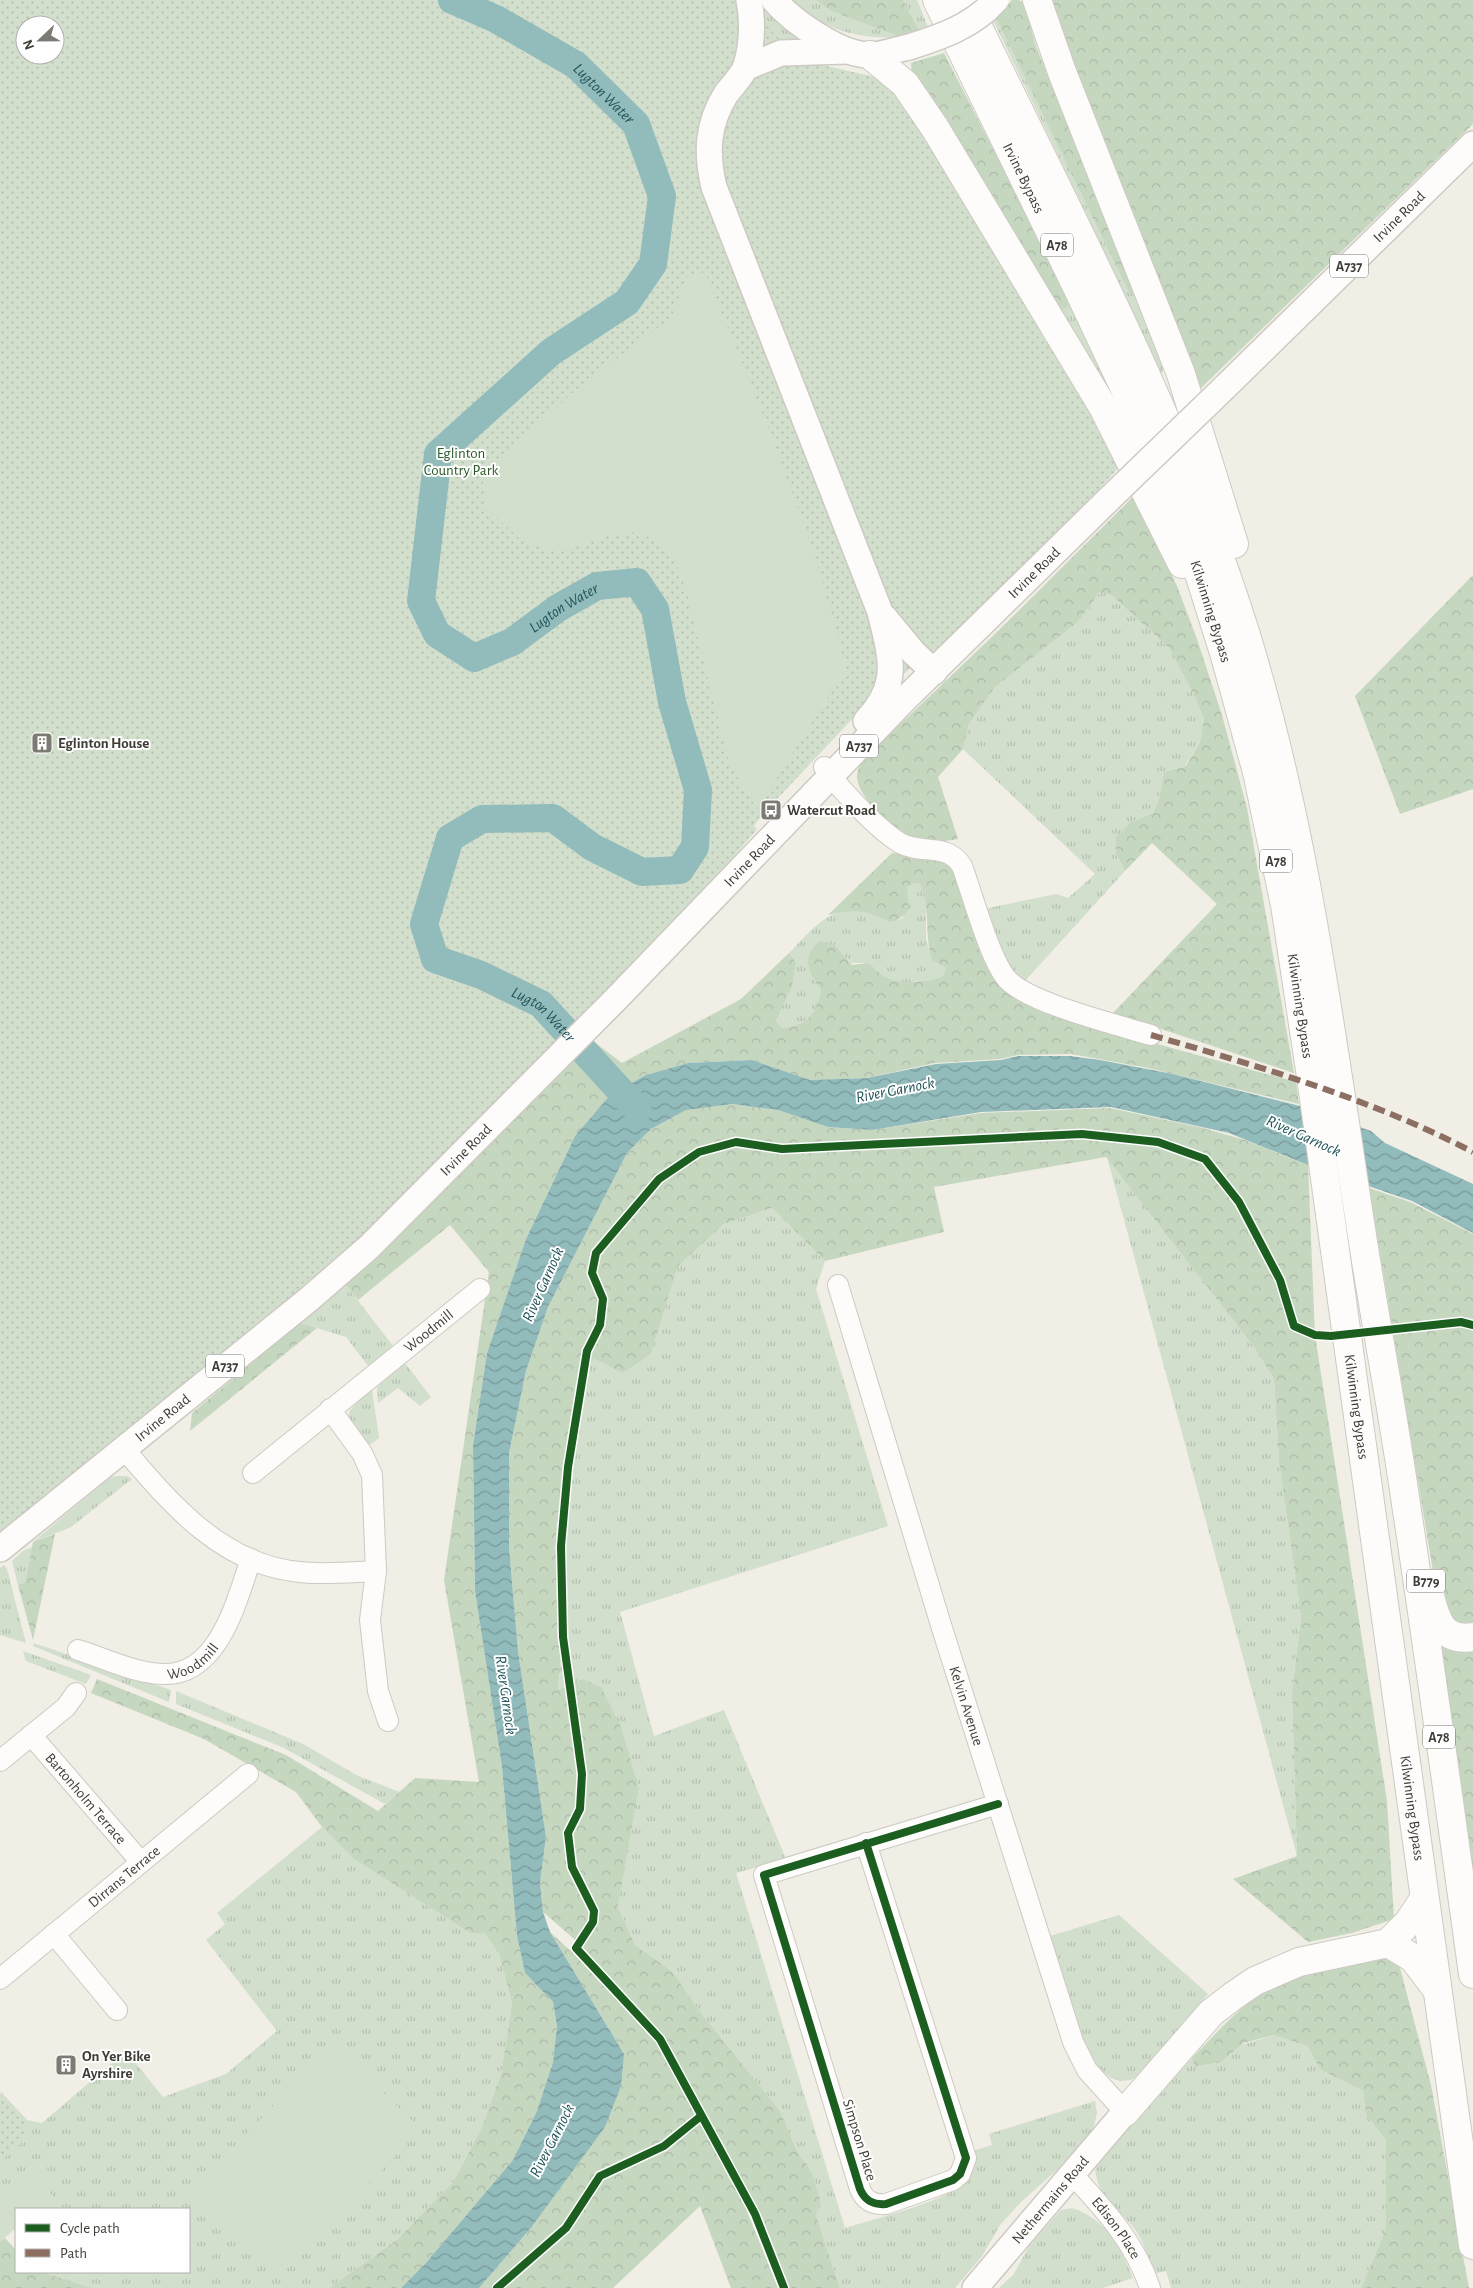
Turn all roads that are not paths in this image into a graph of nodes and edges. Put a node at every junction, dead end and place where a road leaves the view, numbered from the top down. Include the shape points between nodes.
1 (750, 0) edge
2 (774, 0) edge
3 (937, 0) edge
4 (965, 0) edge
5 (996, 0) edge
6 (1037, 0) edge
7 (860, 53) junction
8 (740, 74) junction
9 (1473, 144) edge
10 (1182, 484) junction
11 (880, 612) junction
12 (891, 656) junction
13 (1225, 656) junction
14 (934, 672) junction
15 (914, 690) junction
16 (1268, 712) junction
17 (827, 771) junction
18 (1151, 1035) dead end
19 (838, 1285) dead end
20 (480, 1289) dead end
21 (330, 1409) junction
22 (124, 1449) junction
23 (253, 1474) dead end
24 (1406, 1500) junction
25 (0, 1549) edge
26 (251, 1558) junction
27 (376, 1571) junction
28 (1473, 1637) edge
29 (78, 1650) dead end
30 (76, 1693) dead end
31 (388, 1721) dead end
32 (31, 1735) junction
33 (0, 1761) edge
34 (248, 1774) dead end
35 (998, 1804) junction
36 (866, 1843) junction
37 (141, 1862) junction
38 (1424, 1899) junction
39 (54, 1934) junction
40 (1388, 1943) junction
41 (1473, 1974) edge
42 (0, 1979) edge
43 (1436, 1988) junction
44 (117, 2010) dead end
45 (1126, 2112) junction
46 (1072, 2174) junction
47 (1473, 2245) edge
48 (975, 2288) edge
49 (1150, 2288) edge

1 - 8 main road via 751,38
2 - 7 main road via 822,37
3 - 10 highway, Irvine Bypass / A78 via 1078,289
4 - 10 highway, Irvine Bypass / A78 via 1143,367
5 - 7 main road, bridge via 990,8 954,32 909,47
6 - 16 highway via 1065,81 1181,374 1256,616
7 - 8 main road via 781,53
7 - 13 highway via 905,84 935,128 1103,407 1153,503
8 - 11 main road via 718,106 711,125 708,161 714,187
9 - 14 main road, Irvine Road / A737, bridge
10 - 13 highway, Kilwinning Bypass / A78
10 - 16 highway, Kilwinning Bypass / A78 via 1221,558
11 - 12 main road
11 - 14 main road
12 - 15 main road
12 - 17 main road via 890,682 880,706
13 - 38 highway, Kilwinning Bypass / A78 via 1257,772 1285,905
14 - 15 main road, Irvine Road / A737
15 - 17 main road, Irvine Road / A737
16 - 24 highway, Kilwinning Bypass / A78 via 1311,907
17 - 18 street via 883,830 902,844 956,856 996,961 1015,986 1026,994
17 - 22 main road, Irvine Road / A737 via 793,814 616,999 369,1247
19 - 35 street, Kelvin Avenue
20 - 21 street, Woodmill
21 - 23 street, Woodmill
21 - 27 street via 362,1453 372,1475
22 - 25 main road, Irvine Road / A737
22 - 26 street via 157,1488 200,1530
24 - 28 highway, B779 via 1436,1621 1444,1631 1455,1636
24 - 41 highway, Kilwinning Bypass / A78
26 - 27 street via 271,1567 298,1572
26 - 29 street, Woodmill via 227,1626 208,1653 188,1668 176,1674 150,1673
27 - 31 street via 370,1620 372,1649 378,1691
30 - 32 street via 66,1707
32 - 33 street
32 - 37 street, Bartonholm Terrace
34 - 37 street, Dirrans Terrace
35 - 36 street, Simpson Place
35 - 45 street, Kelvin Avenue via 1080,2058 1098,2083
36 - 36 street, Simpson Place via 764,1875 860,2189 869,2202 876,2205 952,2180 960,2174 966,2158
37 - 39 street, Dirrans Terrace
38 - 40 highway via 1408,1923
38 - 43 highway, Kilwinning Bypass / A78
39 - 42 street, Dirrans Terrace
39 - 44 street
40 - 43 highway via 1414,1958
40 - 45 highway via 1299,1962 1248,1986 1211,2013
43 - 47 highway, Kilwinning Bypass / A78
45 - 46 main road, Nethermains Road
46 - 48 main road, Nethermains Road
46 - 49 street, Edison Place via 1131,2244

